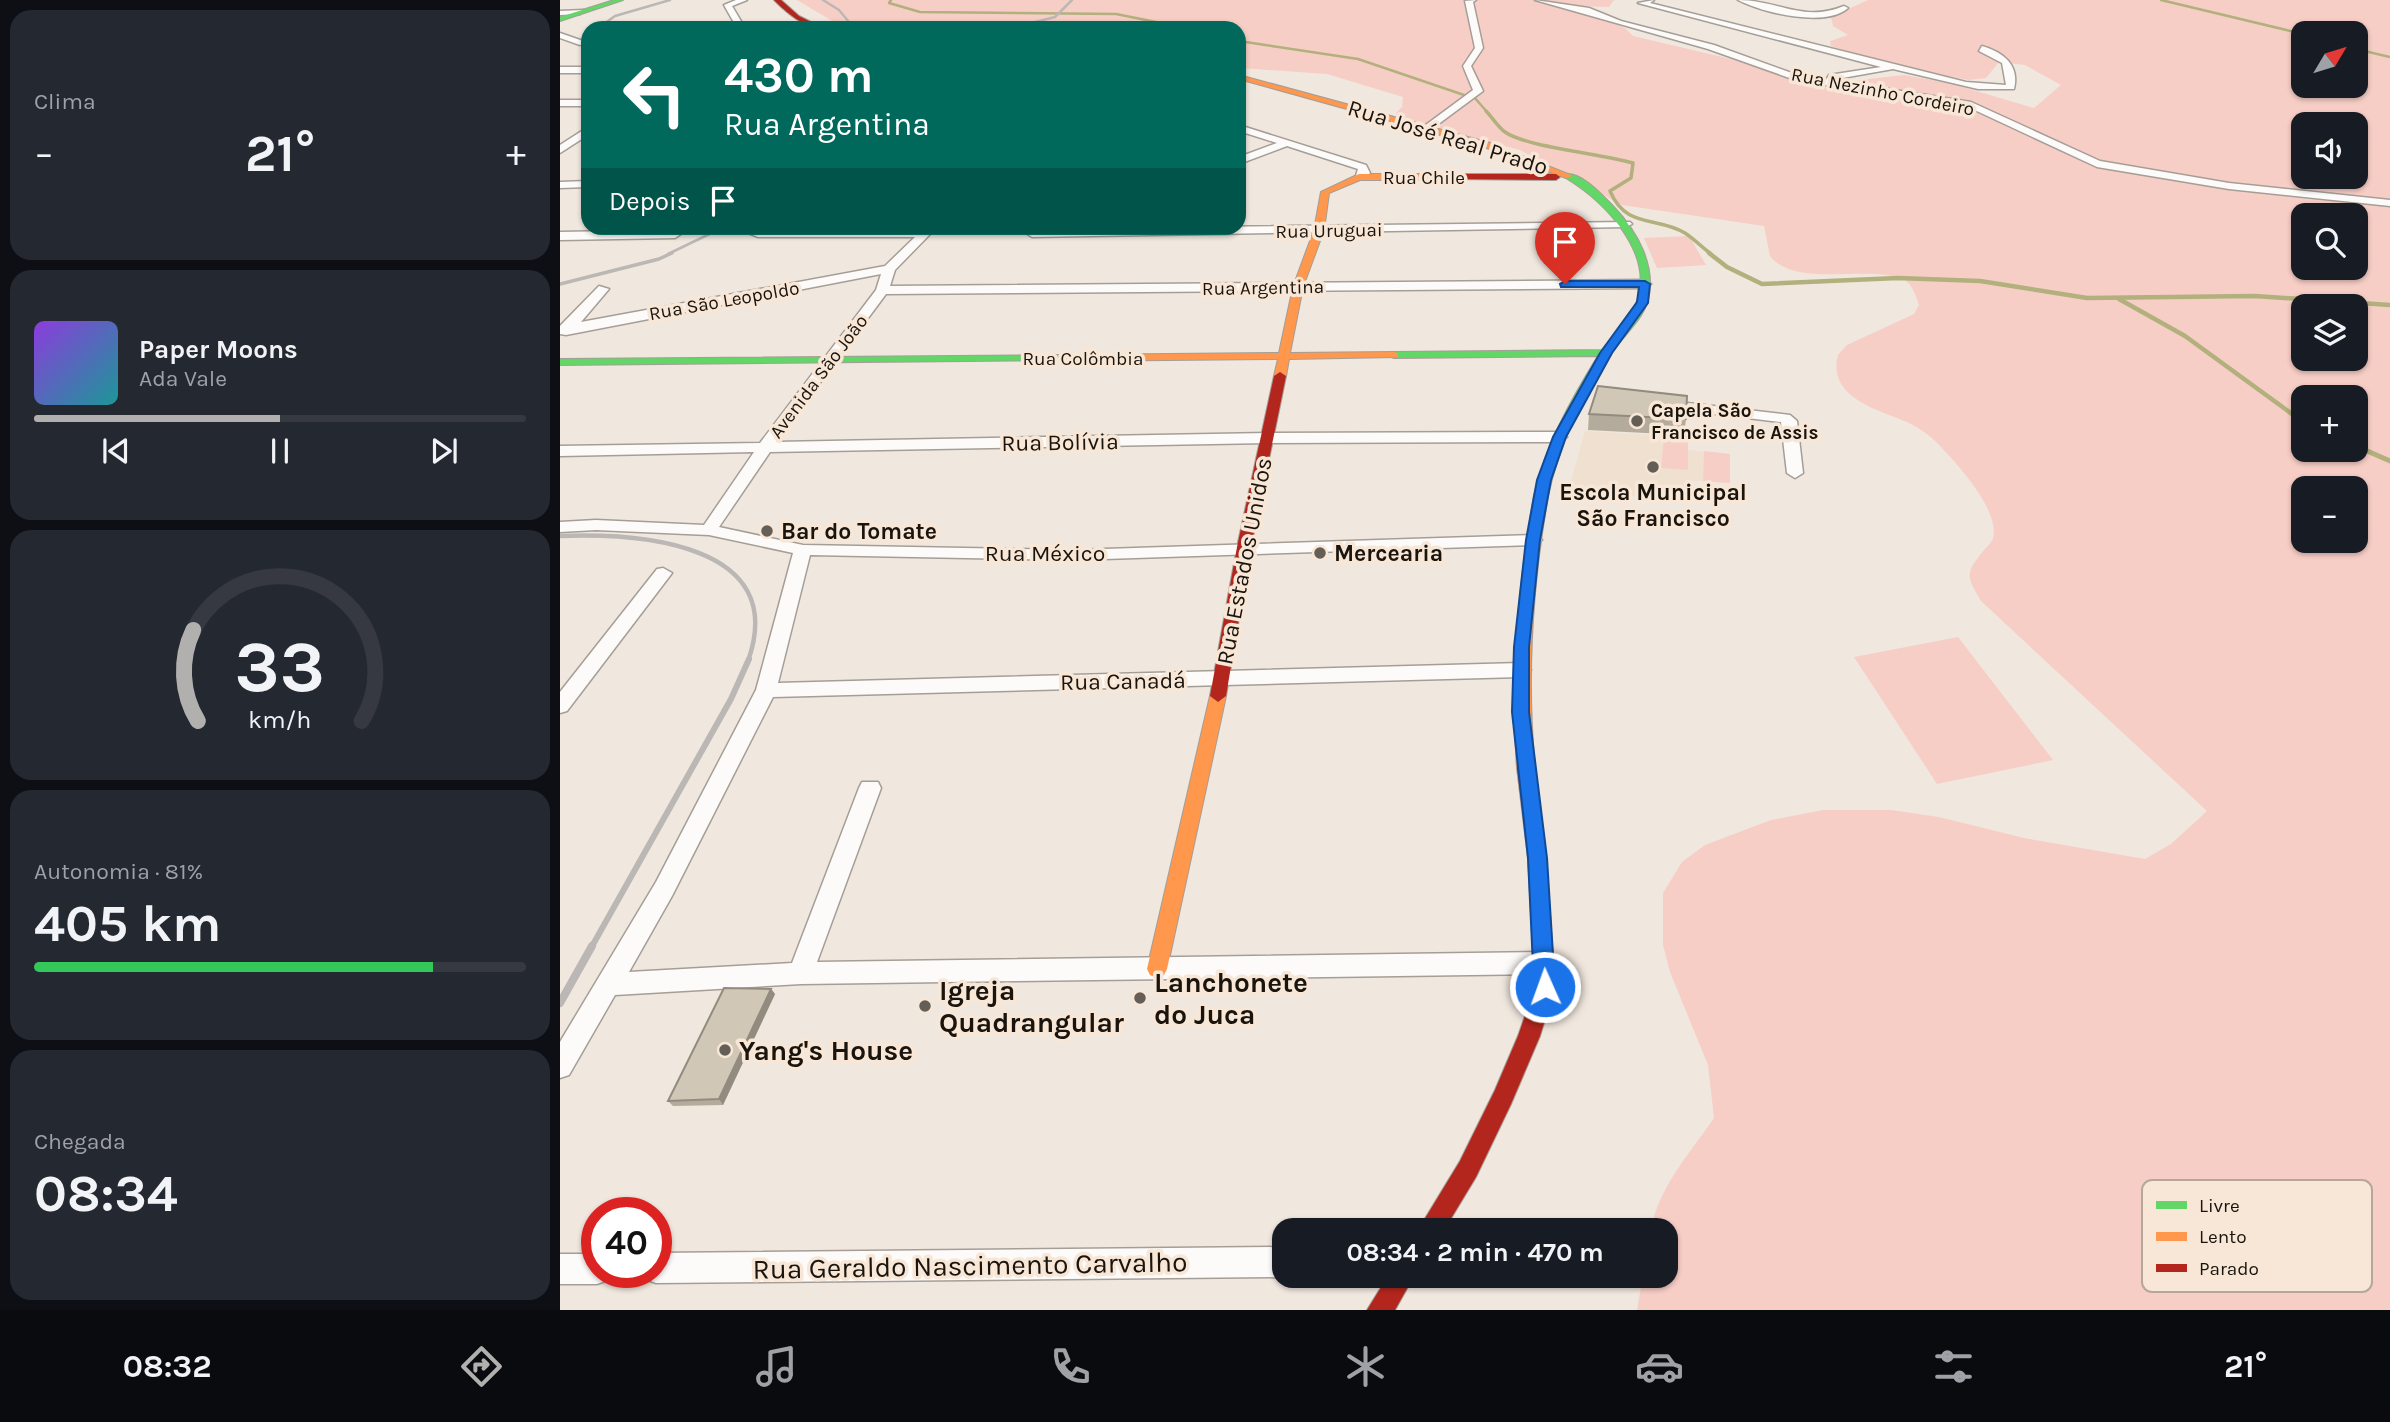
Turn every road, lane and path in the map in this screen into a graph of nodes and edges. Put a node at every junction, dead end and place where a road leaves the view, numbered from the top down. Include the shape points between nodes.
1 (620, 0) edge
2 (743, 0) edge
3 (777, 0) edge
4 (1472, 0) edge
5 (1539, 0) edge
6 (1742, 0) edge
7 (1654, 4) edge
8 (1766, 6) junction
9 (1844, 8) dead end
10 (580, 12) junction
11 (560, 13) edge
12 (1644, 13) dead end
13 (1763, 17) dead end
14 (1631, 18) dead end
15 (560, 19) edge
16 (737, 21) edge
17 (804, 21) edge
18 (1618, 23) junction
19 (560, 35) edge
20 (580, 43) dead end
21 (1982, 49) dead end
22 (1893, 67) junction
23 (1773, 69) junction
24 (581, 70) edge
25 (560, 71) edge
26 (1246, 79) edge
27 (560, 103) edge
28 (581, 103) edge
29 (1426, 129) junction
30 (1246, 130) edge
31 (566, 142) edge
32 (1287, 143) junction
33 (560, 150) edge
34 (1246, 158) edge
35 (1359, 177) junction
36 (1573, 177) junction
37 (560, 184) edge
38 (581, 184) edge
39 (2390, 203) edge
40 (1626, 224) junction
41 (1319, 230) junction
42 (1246, 231) edge
43 (618, 235) edge
44 (924, 235) edge
45 (560, 236) edge
46 (889, 270) junction
47 (1645, 284) junction
48 (1298, 287) junction
49 (603, 289) dead end
50 (882, 290) junction
51 (563, 331) edge
52 (1606, 353) junction
53 (1285, 356) junction
54 (828, 360) junction
55 (560, 362) edge
56 (1648, 402) edge
57 (1559, 437) junction
58 (1268, 438) junction
59 (765, 447) junction
60 (560, 452) edge
61 (1795, 473) dead end
62 (560, 527) edge
63 (709, 530) junction
64 (1533, 540) junction
65 (1244, 547) junction
66 (803, 550) junction
67 (663, 573) dead end
68 (1521, 670) junction
69 (1222, 679) junction
70 (766, 690) junction
71 (564, 697) edge
72 (870, 788) dead end
73 (1544, 964) junction
74 (1157, 968) junction
75 (801, 973) junction
76 (607, 984) junction
77 (560, 1066) edge
78 (1437, 1218) edge
79 (1272, 1262) edge
80 (672, 1268) edge
81 (560, 1269) edge
82 (581, 1269) edge
83 (1394, 1288) edge
84 (1380, 1310) edge

1 - 10 street
2 - 16 street via 728,5
3 - 17 street
4 - 29 street via 1479,48 1467,66 1478,91
5 - 18 street, Rua Nezinho Cordeiro via 1586,10
6 - 8 street
7 - 12 street
7 - 22 street via 1779,33
8 - 9 street via 1825,17
8 - 13 street via 1747,8
10 - 11 street
10 - 15 street
14 - 18 street
18 - 23 street, Rua Nezinho Cordeiro
19 - 20 street
21 - 22 street via 2004,59 2012,70 2011,88
22 - 23 street via 1826,78
23 - 39 street, Rua Nezinho Cordeiro via 1853,89 1968,104 2097,164 2229,186
24 - 25 street
26 - 29 street, Rua José Real Prado
27 - 28 street
29 - 36 street, Rua José Real Prado via 1487,145
30 - 32 street
31 - 33 street
32 - 34 street
32 - 35 street via 1362,167 1365,173
35 - 36 street, Rua Chile
35 - 41 street, Rua Estados Unidos via 1325,192
36 - 40 street, Rua José Real Prado
37 - 38 street
40 - 41 street, Rua Uruguai
40 - 47 street, Rua José Real Prado
41 - 42 street, Rua Uruguai
41 - 48 street, Rua Estados Unidos
43 - 45 street
44 - 46 street, Avenida São João
46 - 50 street, Avenida São João
46 - 51 street, Rua São Leopoldo
47 - 48 street, Rua Argentina
47 - 52 street via 1643,303
48 - 50 street, Rua Argentina
48 - 53 street, Rua Estados Unidos
49 - 51 street
50 - 54 street, Avenida São João
52 - 53 street, Rua Colômbia
52 - 57 street via 1590,394
53 - 54 street, Rua Colômbia
53 - 58 street, Rua Estados Unidos
54 - 55 street, Rua Colômbia
54 - 59 street, Avenida São João
56 - 61 street via 1785,418
57 - 58 street, Rua Bolívia
57 - 64 street via 1544,480
58 - 59 street, Rua Bolívia
58 - 65 street, Rua Estados Unidos
59 - 60 street, Rua Bolívia
59 - 63 street, Avenida São João
62 - 63 street, Rua México
63 - 66 street, Rua México
64 - 65 street, Rua México
64 - 68 street
65 - 66 street, Rua México via 1074,555
65 - 69 street, Rua Estados Unidos
66 - 70 street
67 - 71 street
68 - 69 street, Rua Canadá
68 - 73 street via 1520,712
69 - 70 street, Rua Canadá
69 - 74 street, Rua Estados Unidos
70 - 76 street via 664,889
72 - 75 street
73 - 74 street
73 - 78 street via 1545,987 1508,1085 1468,1169
74 - 75 street
75 - 76 street
76 - 77 street
79 - 80 street, Rua Geraldo Nascimento Carvalho
81 - 82 street
83 - 84 street

